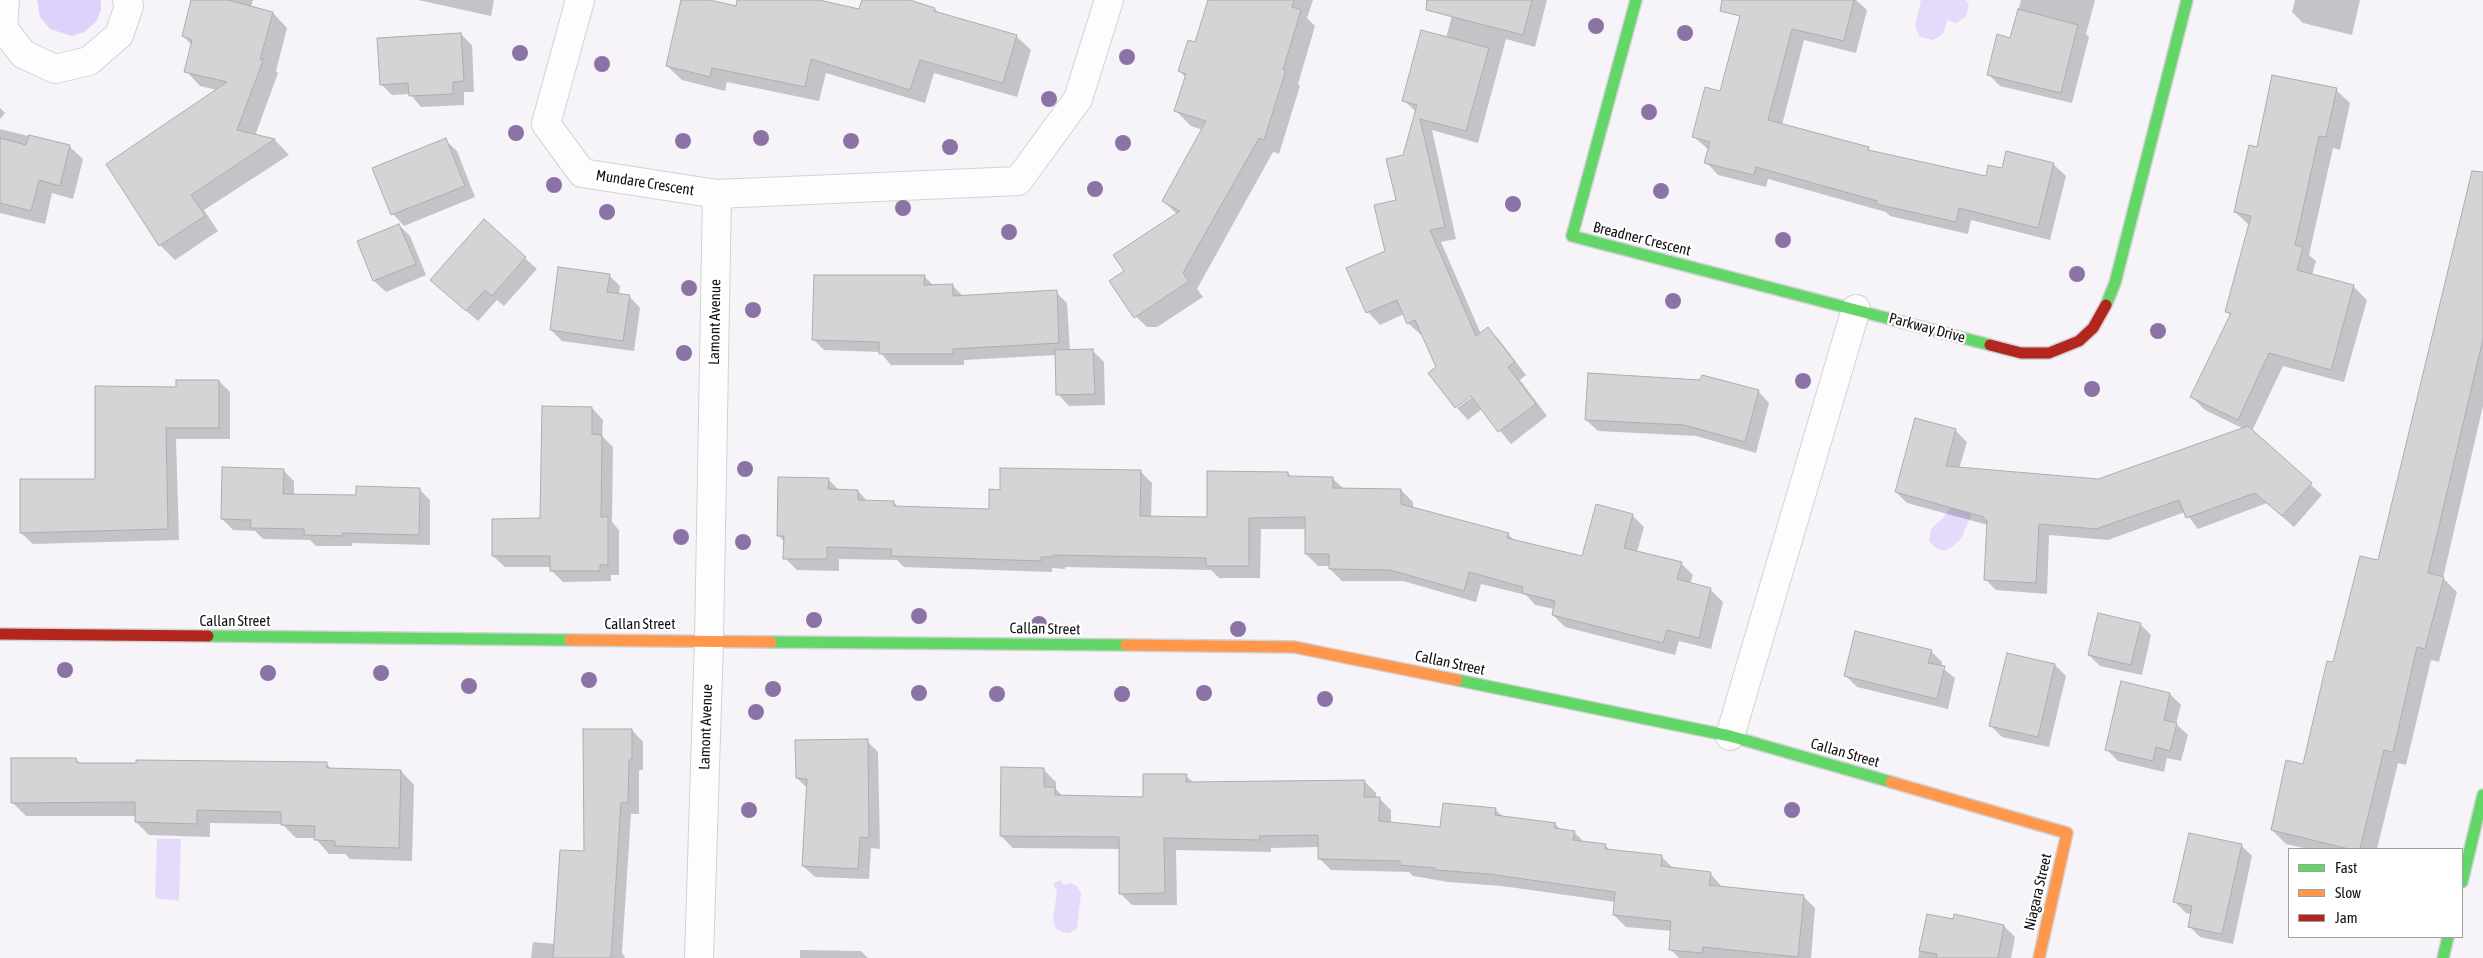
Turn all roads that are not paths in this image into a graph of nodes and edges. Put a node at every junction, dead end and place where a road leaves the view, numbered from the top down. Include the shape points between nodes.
1 (5, 0) edge
2 (127, 0) edge
3 (580, 0) edge
4 (1109, 0) edge
5 (1636, 0) edge
6 (2187, 0) edge
7 (717, 194) junction
8 (1856, 309) junction
9 (0, 634) edge
10 (709, 640) junction
11 (1730, 736) junction
12 (2483, 795) edge
13 (2067, 833) joint
14 (2463, 878) edge
15 (2448, 938) edge
16 (699, 958) edge
17 (2039, 958) edge
18 (2443, 958) edge

1 - 2 street via 3,28 23,54 56,69 88,61 119,36 129,6
3 - 7 street, Mundare Crescent via 546,124 582,173
4 - 7 street via 1078,99 1018,181
5 - 8 street, Breadner Crescent via 1572,236
6 - 8 street, Parkway Drive via 2115,283 2093,328 2079,341 2049,353 2021,353
7 - 10 street, Lamont Avenue
8 - 11 street
9 - 10 street, Callan Street
10 - 11 street, Callan Street via 1294,647
10 - 16 street, Lamont Avenue
11 - 13 street, Callan Street
12 - 14 street
13 - 17 street, Niagara Street
15 - 18 street

